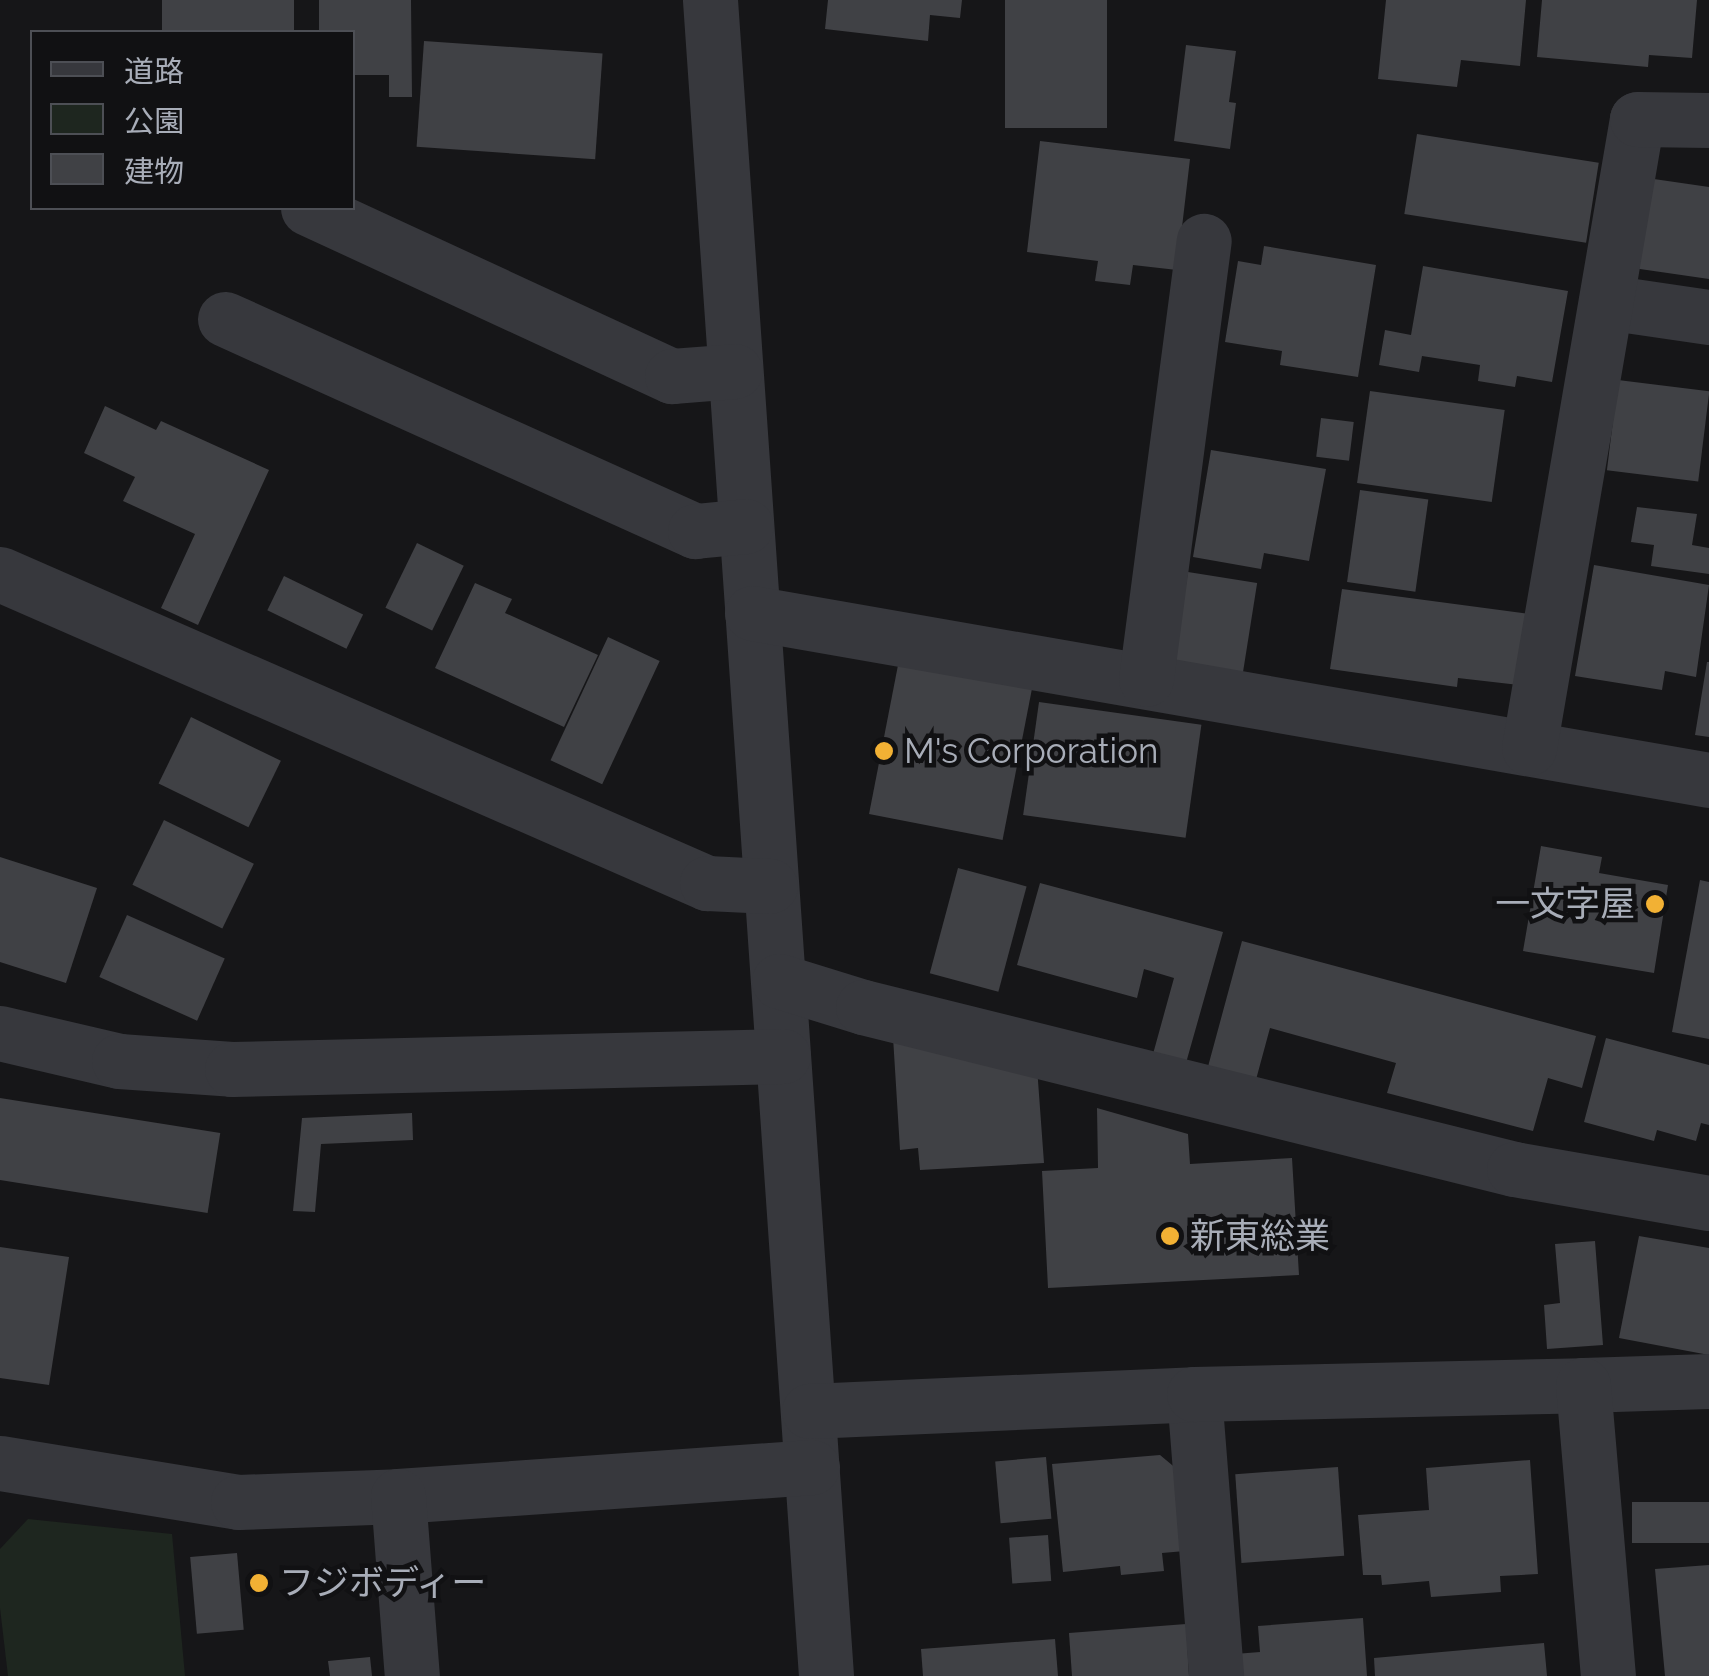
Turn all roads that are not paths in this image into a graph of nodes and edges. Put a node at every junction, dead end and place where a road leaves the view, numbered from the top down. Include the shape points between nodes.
1 (710, 0) edge
2 (1709, 120) edge
3 (312, 210) edge
4 (1204, 241) dead end
5 (1606, 302) junction
6 (224, 318) dead end
7 (1709, 318) edge
8 (735, 371) junction
9 (746, 526) junction
10 (0, 574) edge
11 (752, 614) junction
12 (1146, 680) junction
13 (1529, 748) junction
14 (1709, 780) edge
15 (770, 886) junction
16 (779, 982) junction
17 (0, 1033) edge
18 (783, 1056) junction
19 (1709, 1203) edge
20 (1709, 1381) edge
21 (1583, 1385) junction
22 (1194, 1394) junction
23 (809, 1411) junction
24 (0, 1463) edge
25 (812, 1467) junction
26 (398, 1496) junction
27 (412, 1676) edge
28 (826, 1676) edge
29 (1216, 1676) edge
30 (1608, 1676) edge

1 - 8 street
2 - 5 street via 1637,119
3 - 8 street via 672,376
4 - 12 street
5 - 7 street
5 - 13 street
6 - 9 street via 695,531
8 - 9 street
9 - 11 street
10 - 15 street via 707,882
11 - 12 street
11 - 15 street
12 - 13 street
13 - 14 street
15 - 16 street
16 - 18 street
16 - 19 street via 1514,1170
17 - 18 street via 119,1061 232,1069
18 - 23 street
20 - 21 street
21 - 22 street
21 - 30 street
22 - 23 street
22 - 29 street
23 - 25 street
24 - 26 street via 238,1502
25 - 26 street
25 - 28 street
26 - 27 street

